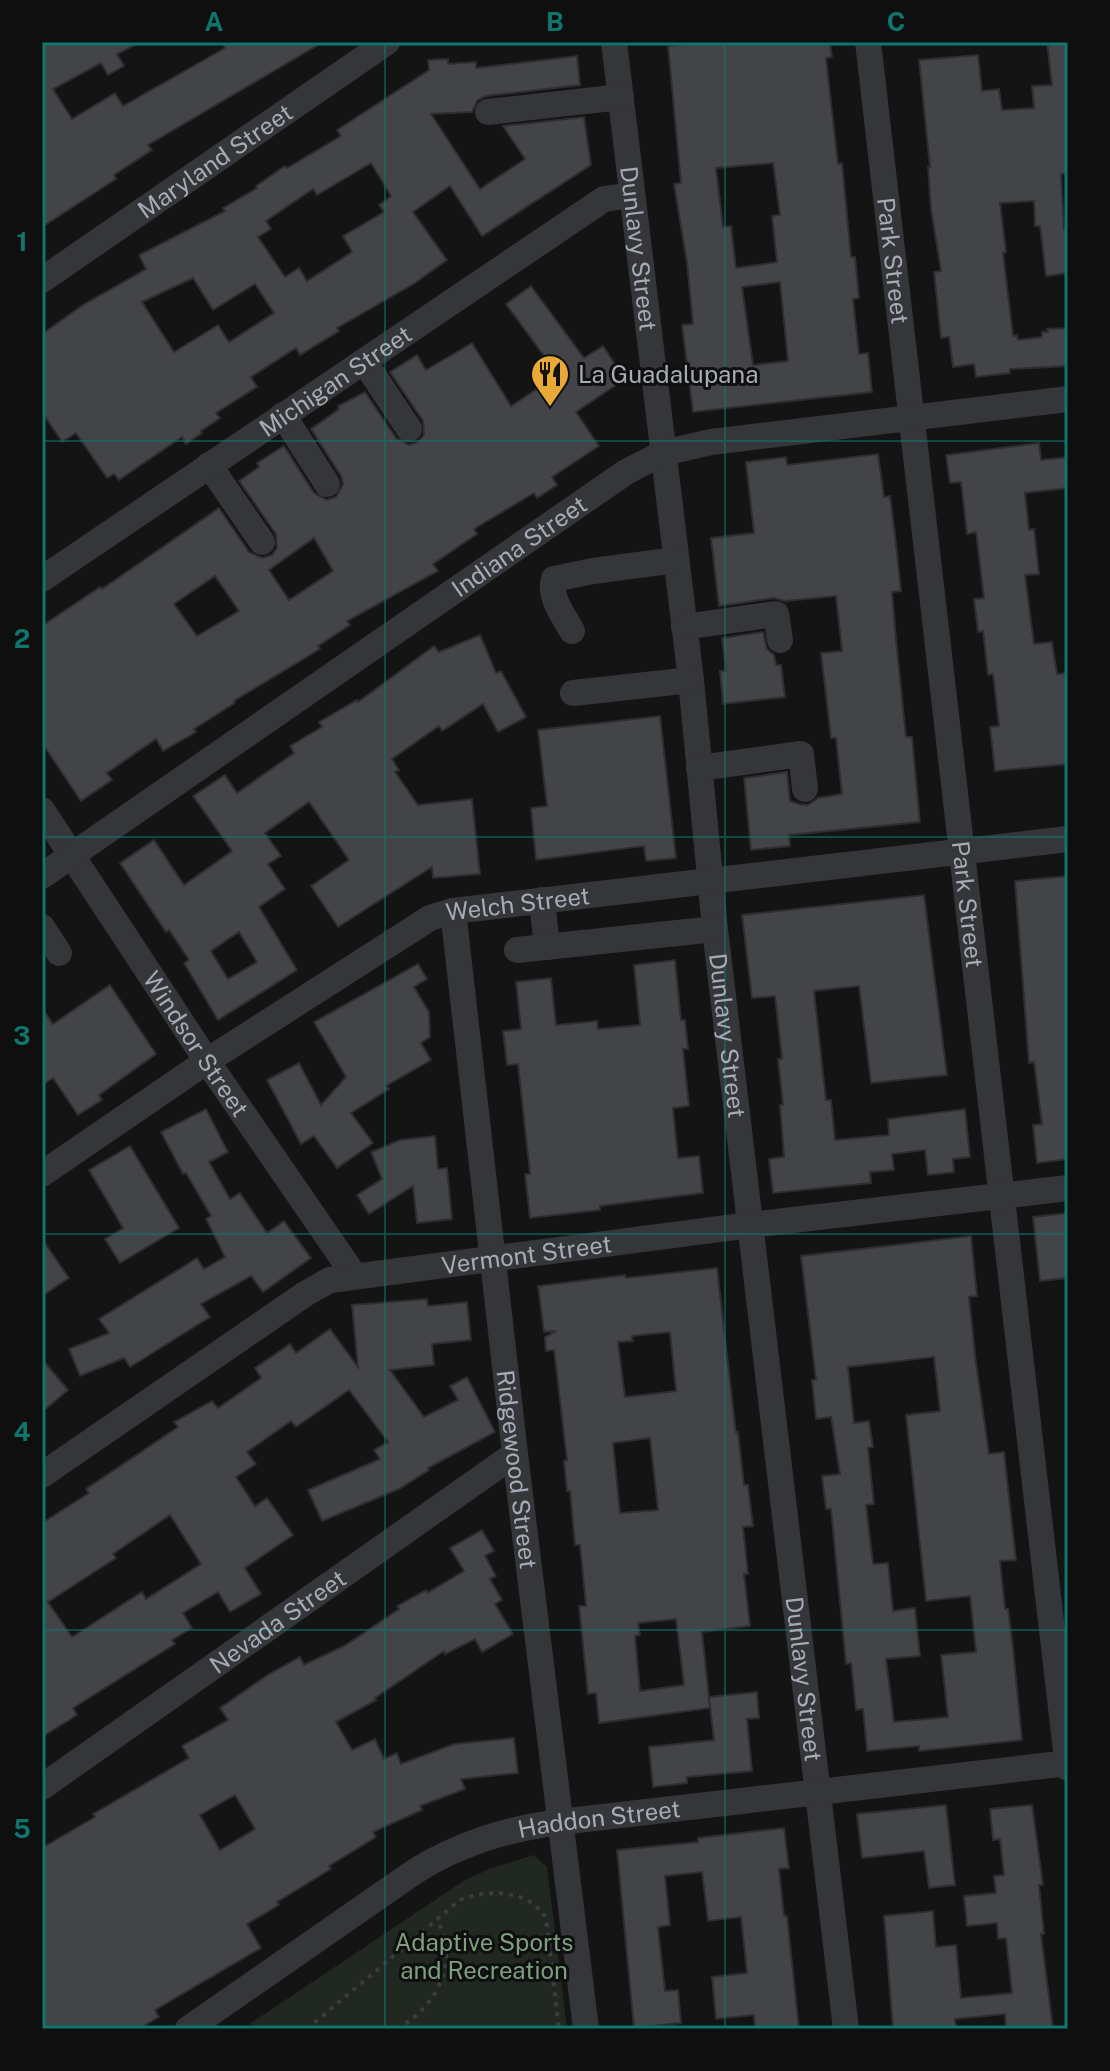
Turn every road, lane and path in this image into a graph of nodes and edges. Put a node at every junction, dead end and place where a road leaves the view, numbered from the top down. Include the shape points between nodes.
1 (387, 42) edge
2 (614, 42) edge
3 (868, 42) edge
4 (621, 97) junction
5 (488, 112) dead end
6 (632, 195) junction
7 (42, 280) edge
8 (364, 361) junction
9 (1068, 399) edge
10 (283, 415) junction
11 (912, 418) junction
12 (409, 429) dead end
13 (663, 453) junction
14 (209, 465) junction
15 (327, 484) dead end
16 (262, 542) dead end
17 (676, 560) junction
18 (42, 579) edge
19 (684, 627) junction
20 (572, 631) dead end
21 (780, 640) dead end
22 (691, 680) junction
23 (573, 693) dead end
24 (699, 768) junction
25 (805, 789) dead end
26 (42, 810) edge
27 (1068, 839) edge
28 (962, 851) junction
29 (72, 854) junction
30 (42, 876) edge
31 (709, 881) junction
32 (542, 900) junction
33 (453, 911) junction
34 (42, 927) edge
35 (715, 929) junction
36 (547, 947) junction
37 (517, 950) dead end
38 (59, 953) dead end
39 (207, 1061) junction
40 (42, 1174) edge
41 (1068, 1188) edge
42 (1002, 1195) junction
43 (750, 1225) junction
44 (493, 1256) junction
45 (354, 1275) junction
46 (515, 1454) junction
47 (42, 1475) edge
48 (1068, 1765) edge
49 (42, 1787) edge
50 (816, 1791) junction
51 (560, 1822) junction
52 (437, 1919) junction
53 (188, 2029) edge
54 (307, 2029) edge
55 (397, 2029) edge
56 (559, 2029) edge
57 (586, 2029) edge
58 (846, 2029) edge

1 - 7 street, Maryland Street
2 - 4 street, Dunlavy Street
3 - 11 street, Park Street
4 - 5 street
4 - 6 street, Dunlavy Street
6 - 8 street, Michigan Street via 604,199
6 - 13 street, Dunlavy Street
8 - 10 street, Michigan Street
8 - 12 street
9 - 11 street, Indiana Street
10 - 14 street, Michigan Street
10 - 15 street
11 - 13 street, Indiana Street via 711,442
11 - 28 street, Park Street
13 - 17 street, Dunlavy Street
13 - 29 street, Indiana Street via 626,472
14 - 16 street
14 - 18 street, Michigan Street
17 - 19 street, Dunlavy Street
17 - 20 street via 554,579 554,596
19 - 21 street via 776,614
19 - 22 street, Dunlavy Street
22 - 23 street
22 - 24 street, Dunlavy Street
24 - 25 street via 801,754
24 - 31 street, Dunlavy Street
26 - 29 street, Windsor Street
27 - 28 street, Welch Street
28 - 31 street, Welch Street
28 - 42 street, Park Street
29 - 30 street, Indiana Street
29 - 39 street, Windsor Street
31 - 32 street, Welch Street
31 - 35 street, Dunlavy Street
32 - 33 street, Welch Street
32 - 36 street
33 - 39 street, Welch Street via 426,919
33 - 44 street, Ridgewood Street
34 - 38 street
35 - 36 street
35 - 43 street, Dunlavy Street
36 - 37 street
39 - 40 street, Welch Street
39 - 45 street, Windsor Street
41 - 42 street, Vermont Street
42 - 43 street, Vermont Street
42 - 48 street, Park Street
43 - 44 street, Vermont Street
43 - 50 street, Dunlavy Street
44 - 45 street, Vermont Street
44 - 46 street, Ridgewood Street
45 - 47 street, Vermont Street via 330,1280 305,1294
46 - 49 street, Nevada Street
46 - 51 street, Ridgewood Street
48 - 50 street, Haddon Street
50 - 51 street, Haddon Street
50 - 58 street, Dunlavy Street
51 - 53 street, Haddon Street via 477,1840 436,1858
51 - 57 street, Ridgewood Street
52 - 54 path
52 - 55 path via 445,1950 438,1988 431,2003
52 - 56 path via 460,1900 484,1894 515,1895 539,1908 546,1918

